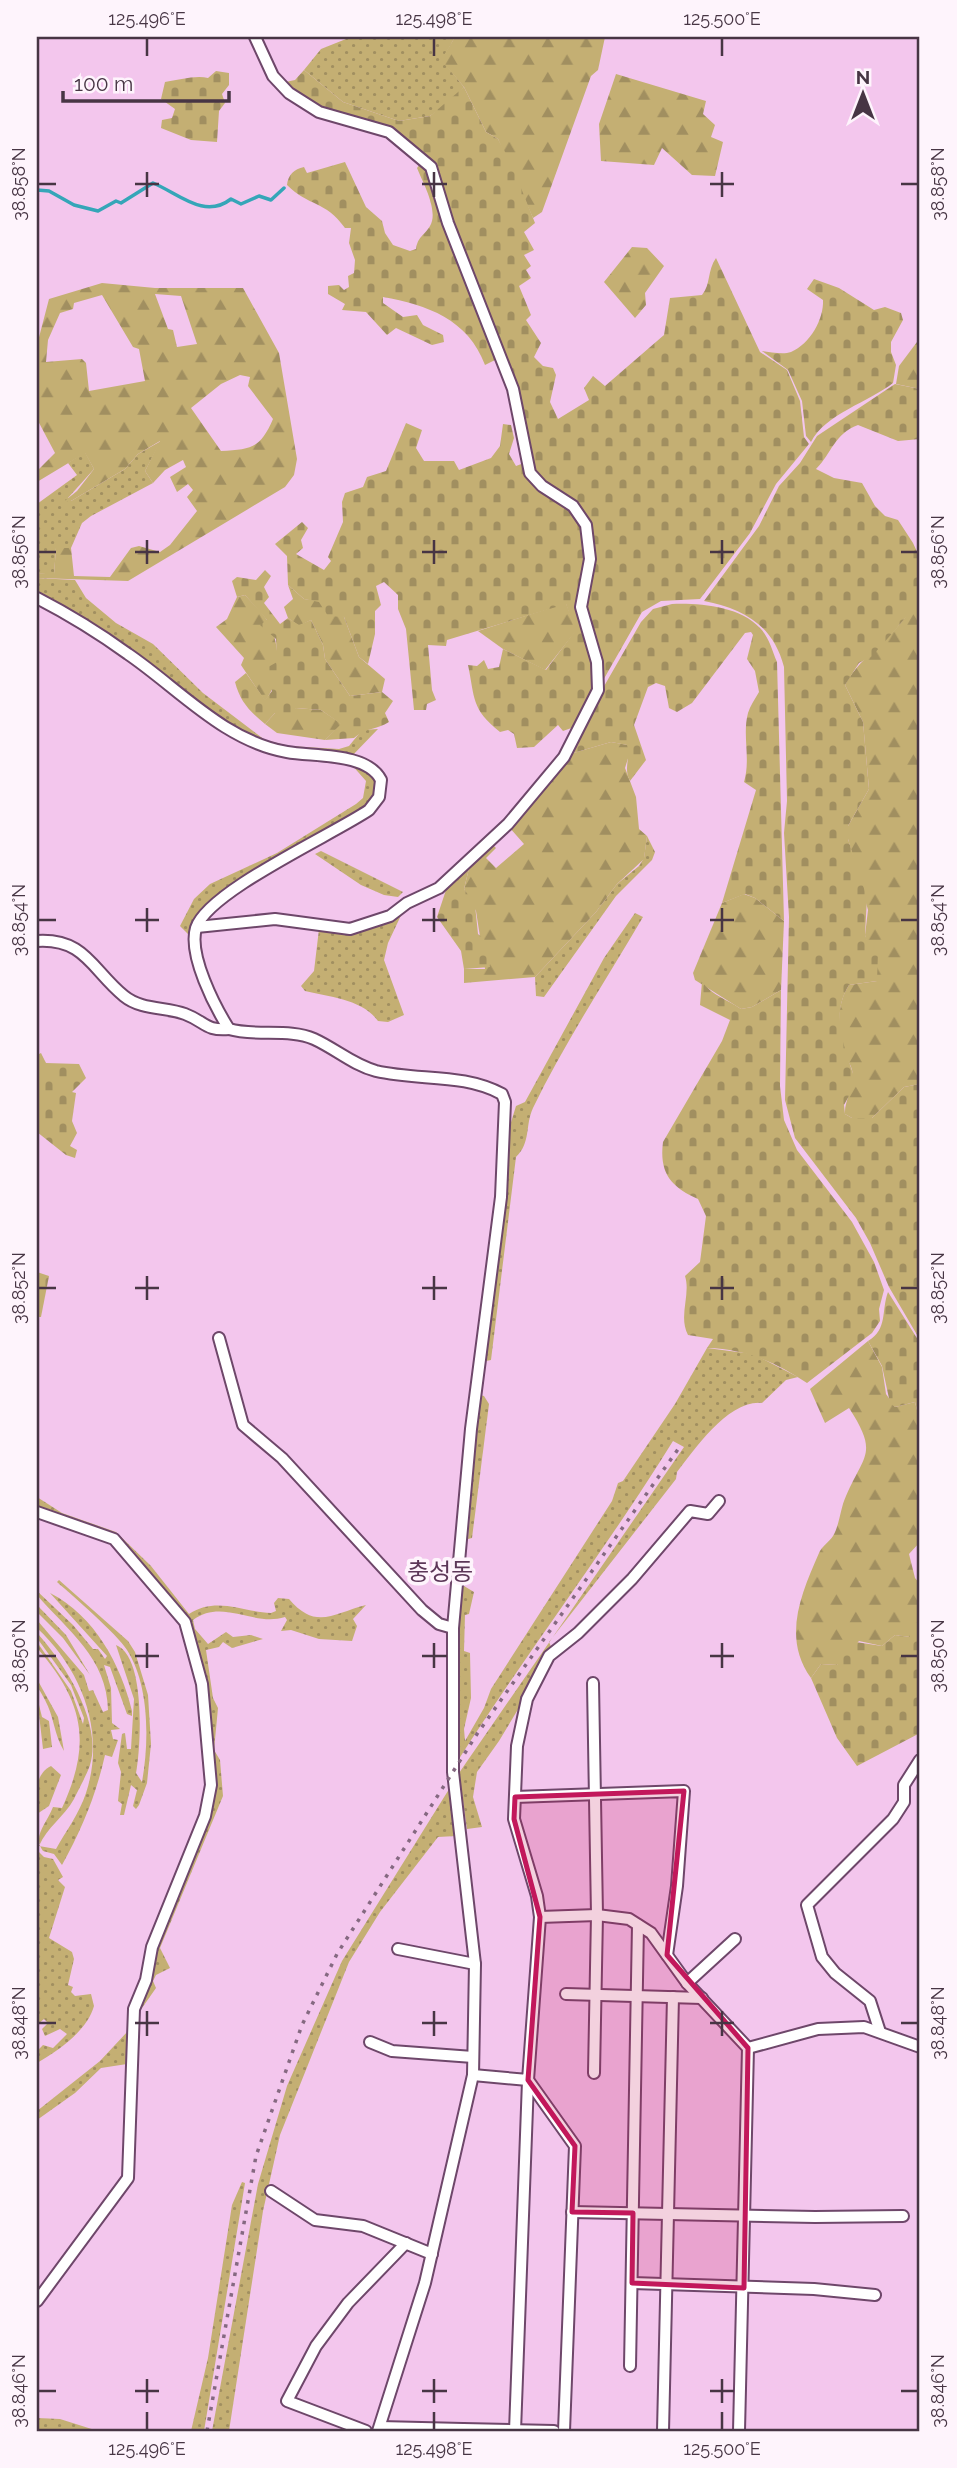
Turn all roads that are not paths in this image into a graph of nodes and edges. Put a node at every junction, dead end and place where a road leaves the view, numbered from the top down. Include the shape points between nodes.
1 (255, 37) edge
2 (37, 598) edge
3 (197, 927) junction
4 (37, 941) edge
5 (229, 1029) junction
6 (219, 1338) dead end
7 (719, 1501) dead end
8 (37, 1512) edge
9 (453, 1628) junction
10 (593, 1683) dead end
11 (920, 1760) edge
12 (595, 1795) junction
13 (515, 1797) junction
14 (597, 1916) junction
15 (540, 1917) junction
16 (638, 1925) junction
17 (735, 1939) dead end
18 (398, 1950) dead end
19 (667, 1955) junction
20 (475, 1964) junction
21 (687, 1983) junction
22 (566, 1994) dead end
23 (594, 1994) junction
24 (637, 1996) junction
25 (673, 1997) junction
26 (702, 1998) junction
27 (880, 2032) junction
28 (370, 2042) dead end
29 (920, 2047) edge
30 (748, 2048) junction
31 (473, 2057) junction
32 (594, 2073) dead end
33 (473, 2075) junction
34 (528, 2080) junction
35 (271, 2191) dead end
36 (572, 2212) junction
37 (633, 2213) junction
38 (667, 2214) junction
39 (746, 2216) junction
40 (903, 2216) dead end
41 (406, 2243) junction
42 (432, 2254) junction
43 (632, 2283) junction
44 (666, 2285) junction
45 (744, 2288) junction
46 (875, 2294) dead end
47 (37, 2301) edge
48 (630, 2366) dead end
49 (379, 2430) edge
50 (463, 2430) edge
51 (366, 2431) edge
52 (515, 2431) edge
53 (554, 2431) edge
54 (564, 2431) edge
55 (663, 2431) edge
56 (739, 2431) edge

1 - 3 street via 273,76 289,93 319,111 389,132 431,167 513,389 530,473 573,506 586,525 590,559 581,607 597,662 598,690 558,765 508,824 439,888 377,922 350,929 275,919
2 - 3 street via 130,654 238,734 284,752 366,765 381,780 379,797 369,810 261,871 209,911
3 - 5 street via 200,966
4 - 5 street via 58,941 82,952 135,1003 184,1014 212,1031
5 - 9 street via 314,1039 376,1071 462,1080 502,1094 501,1197 471,1429
6 - 9 street via 243,1425 282,1458 422,1610 439,1624
7 - 13 street via 708,1514 690,1511 632,1579 549,1656 521,1720
8 - 47 street via 114,1539 184,1622 202,1685 211,1785 205,1816 152,1947 134,2009 128,2178
9 - 20 street via 453,1772
10 - 12 street
11 - 27 street via 904,1785 904,1802 893,1819 807,1905 822,1957 870,2001
12 - 13 street
12 - 14 street
12 - 19 street via 684,1791
13 - 15 street via 514,1819
14 - 15 street
14 - 16 street via 629,1919
14 - 23 street
15 - 34 street
16 - 19 street via 651,1933
16 - 24 street
17 - 21 street
18 - 20 street
19 - 21 street
20 - 31 street
21 - 26 street
22 - 23 street
23 - 24 street
23 - 32 street
24 - 25 street
24 - 37 street
25 - 26 street
25 - 38 street
26 - 30 street
27 - 29 street
27 - 30 street via 864,2027 818,2029
28 - 31 street via 392,2051
30 - 39 street
31 - 33 street
33 - 34 street
33 - 42 street
34 - 36 street via 575,2146
34 - 52 street
35 - 41 street via 315,2220 363,2226
36 - 37 street
36 - 54 street
37 - 38 street
37 - 43 street
38 - 39 street
38 - 44 street
39 - 40 street
39 - 45 street
41 - 42 street
41 - 51 street via 348,2303 316,2346 287,2401
42 - 49 street
43 - 44 street
43 - 48 street
44 - 45 street
44 - 55 street
45 - 46 street
45 - 56 street
49 - 50 street
50 - 52 street
52 - 53 street

